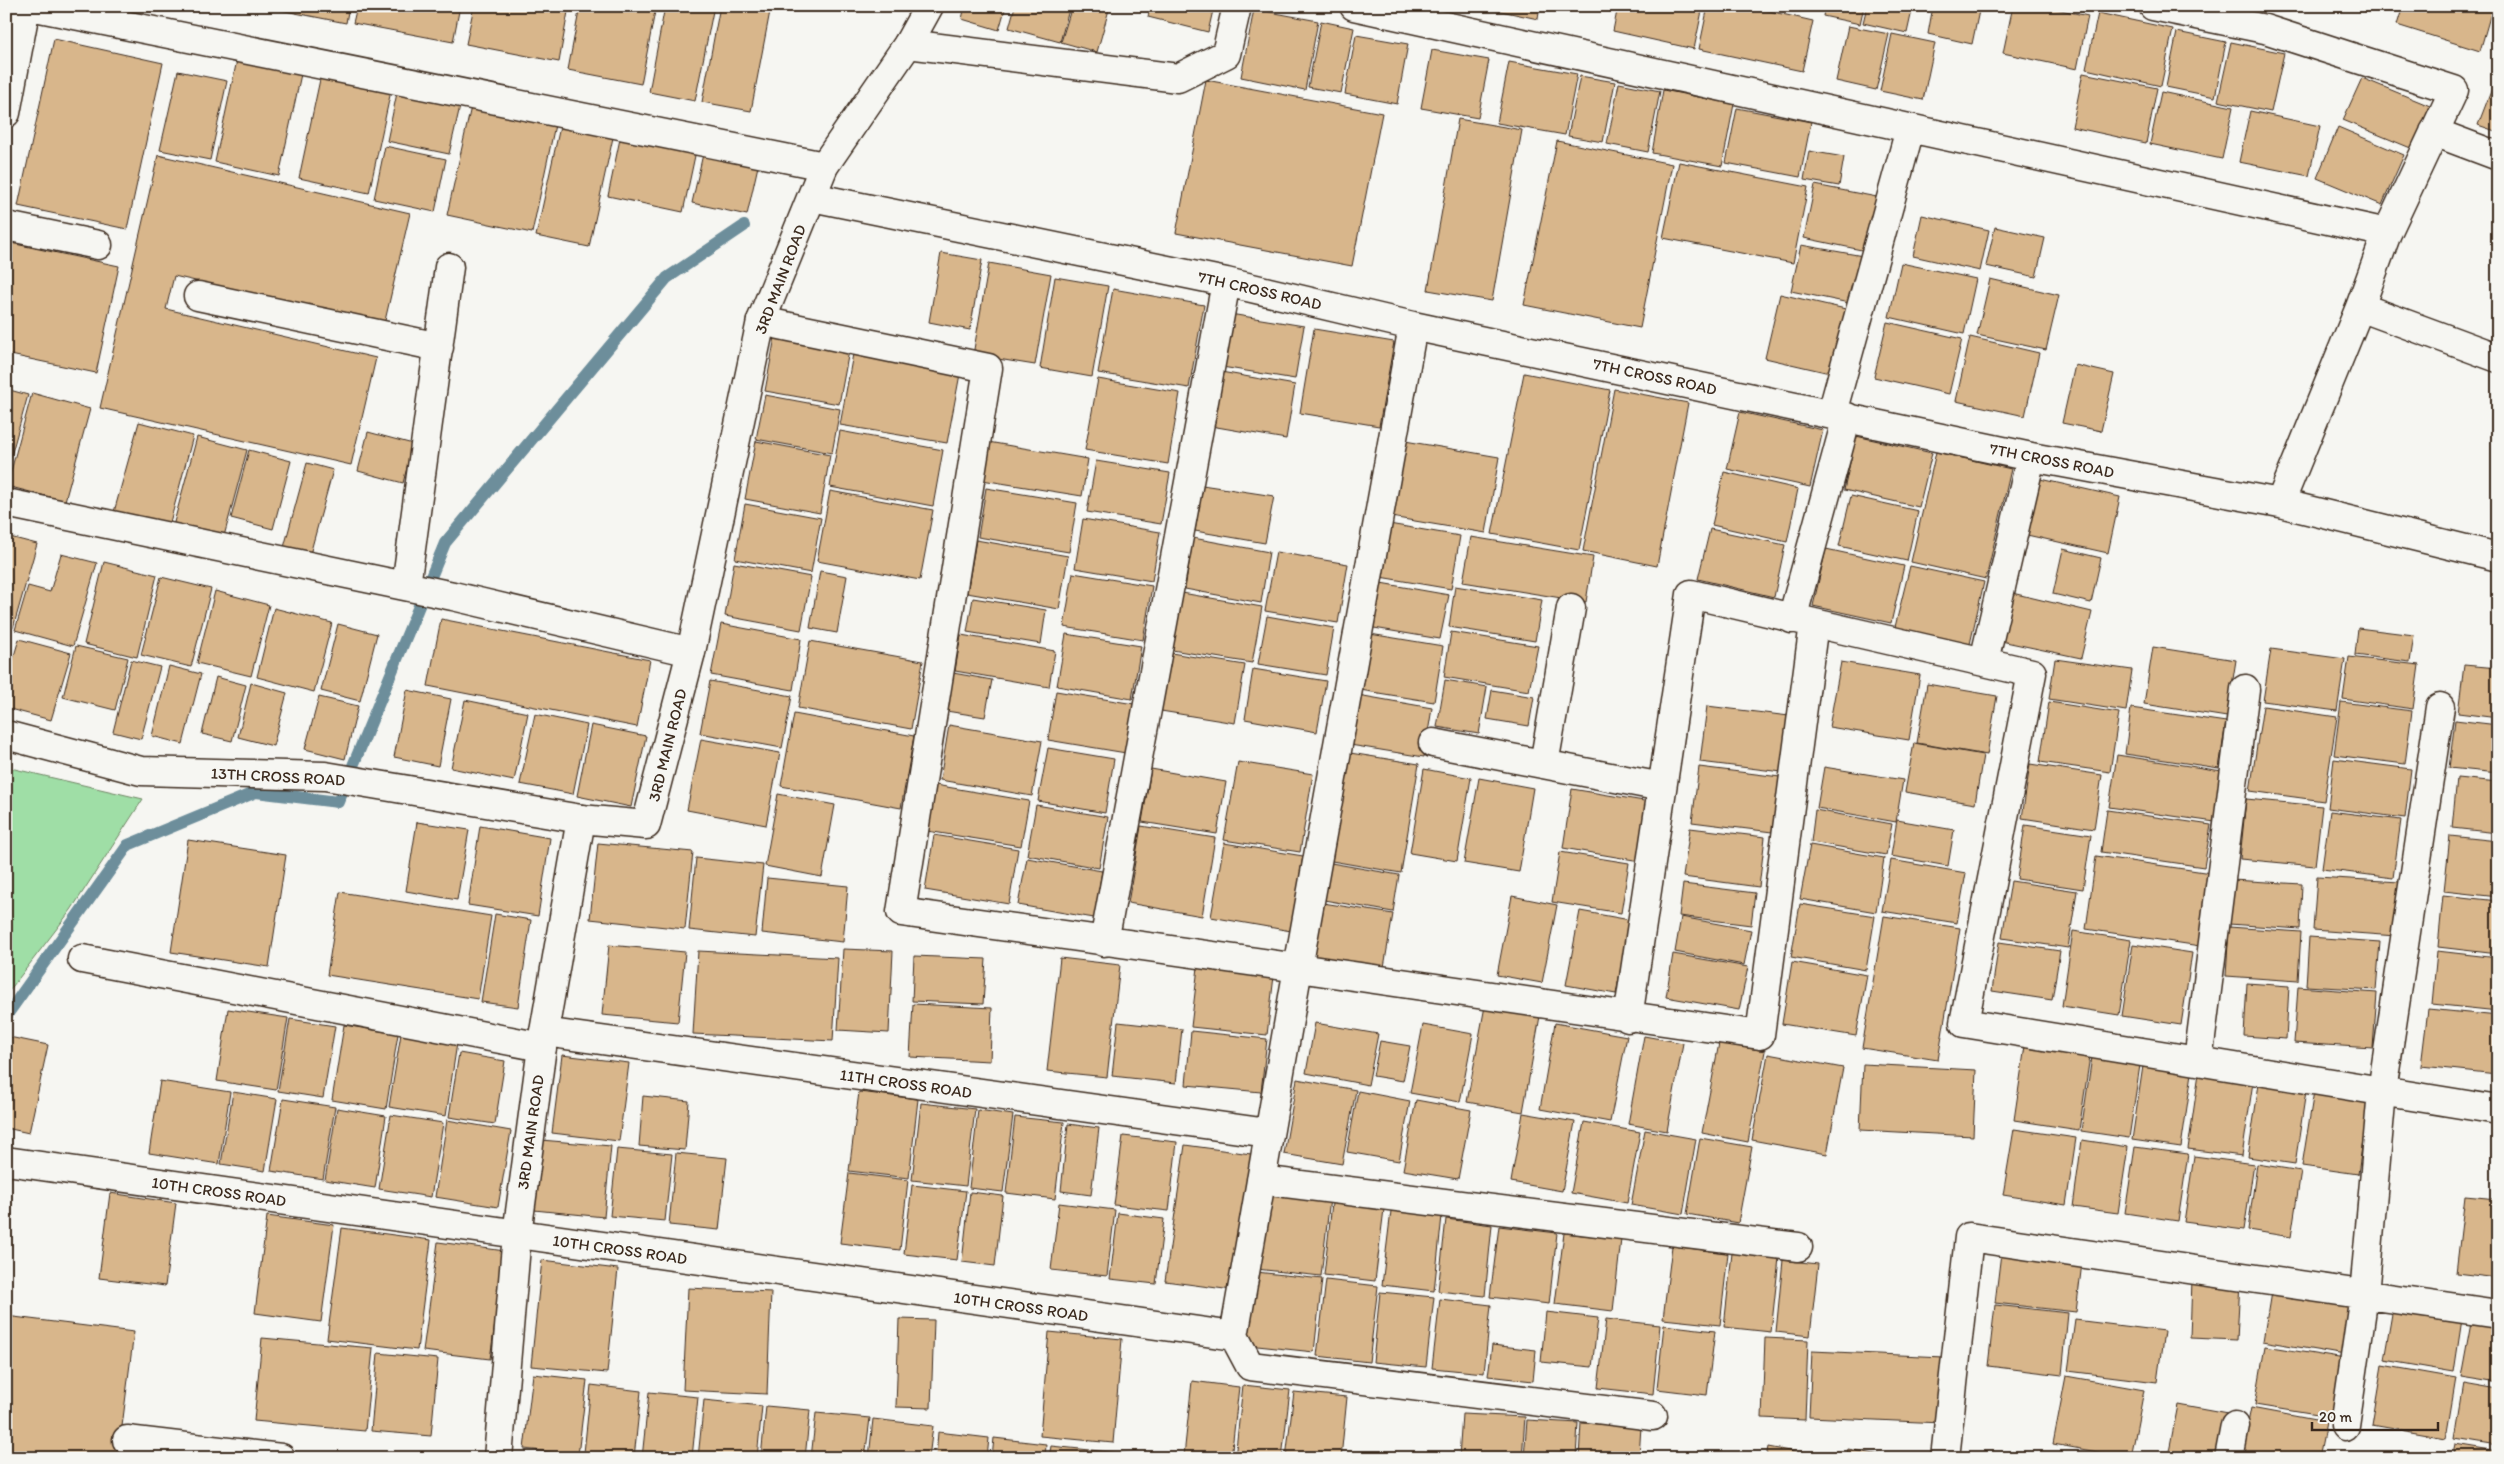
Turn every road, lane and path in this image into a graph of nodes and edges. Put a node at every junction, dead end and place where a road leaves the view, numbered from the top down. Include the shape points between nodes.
1 (26, 6) edge
2 (30, 6) edge
3 (929, 6) edge
4 (1237, 6) edge
5 (1354, 6) edge
6 (2153, 6) edge
7 (2269, 18) edge
8 (908, 44) junction
9 (6, 113) edge
10 (1910, 129) junction
11 (2434, 132) junction
12 (2498, 156) edge
13 (824, 166) junction
14 (812, 197) junction
15 (6, 226) edge
16 (2386, 233) junction
17 (98, 245) dead end
18 (449, 267) dead end
19 (1226, 282) junction
20 (198, 296) dead end
21 (2360, 307) junction
22 (761, 321) junction
23 (1413, 326) junction
24 (439, 347) junction
25 (2498, 358) edge
26 (1840, 415) junction
27 (2031, 457) junction
28 (6, 503) edge
29 (2280, 503) junction
30 (2498, 557) edge
31 (406, 586) junction
32 (1571, 608) dead end
33 (1803, 621) junction
34 (691, 652) junction
35 (1984, 661) junction
36 (2245, 689) dead end
37 (2440, 707) dead end
38 (6, 736) edge
39 (1433, 743) dead end
40 (1544, 764) junction
41 (1662, 787) junction
42 (581, 819) junction
43 (1104, 942) junction
44 (82, 959) dead end
45 (1298, 968) junction
46 (1628, 1018) junction
47 (543, 1040) junction
48 (2198, 1061) junction
49 (2382, 1091) junction
50 (2498, 1110) edge
51 (1268, 1134) junction
52 (6, 1161) edge
53 (1260, 1180) junction
54 (517, 1234) junction
55 (1798, 1247) dead end
56 (2364, 1295) junction
57 (2498, 1314) edge
58 (1234, 1336) junction
59 (1653, 1416) dead end
60 (2235, 1426) dead end
61 (2345, 1426) dead end
62 (127, 1440) dead end
63 (281, 1458) edge
64 (498, 1458) edge
65 (1945, 1458) edge
66 (2229, 1458) edge

1 - 9 street
2 - 13 street
3 - 8 street, 3RD MAIN ROAD
4 - 8 street via 1226,54 1178,78
5 - 10 street
6 - 7 street
7 - 11 street via 2454,90
8 - 13 street, 3RD MAIN ROAD
10 - 16 street
10 - 26 street
11 - 12 street
11 - 16 street
13 - 14 street, 3RD MAIN ROAD
14 - 19 street, 7TH CROSS ROAD
14 - 22 street, 3RD MAIN ROAD
15 - 17 street
16 - 21 street
18 - 24 street
19 - 23 street, 7TH CROSS ROAD
19 - 43 street
20 - 24 street
21 - 25 street
21 - 29 street
22 - 34 street, 3RD MAIN ROAD
22 - 43 street via 988,368 901,912
23 - 26 street, 7TH CROSS ROAD
23 - 45 street
24 - 31 street
26 - 27 street, 7TH CROSS ROAD
26 - 33 street
27 - 29 street, 7TH CROSS ROAD
27 - 35 street
28 - 31 street
29 - 30 street, 7TH CROSS ROAD
31 - 34 street
32 - 40 street
33 - 35 street
33 - 41 street via 1691,594
33 - 46 street via 1760,1035
34 - 42 street, 3RD MAIN ROAD via 646,825
35 - 48 street via 2032,673 1964,1023
36 - 48 street
37 - 49 street
38 - 42 street, 13TH CROSS ROAD via 141,771 325,776
39 - 40 street
40 - 41 street
41 - 46 street
42 - 47 street, 3RD MAIN ROAD
43 - 45 street
44 - 47 street, 11TH CROSS ROAD
45 - 46 street
45 - 51 street
47 - 51 street, 11TH CROSS ROAD
47 - 54 street, 3RD MAIN ROAD
48 - 49 street
49 - 50 street
49 - 56 street
51 - 53 street
52 - 54 street, 10TH CROSS ROAD
53 - 55 street
53 - 58 street
54 - 58 street, 10TH CROSS ROAD
54 - 64 street, 3RD MAIN ROAD
56 - 57 street
56 - 61 street
56 - 65 street via 1969,1237
58 - 59 street via 1250,1366
60 - 66 street
62 - 63 street

